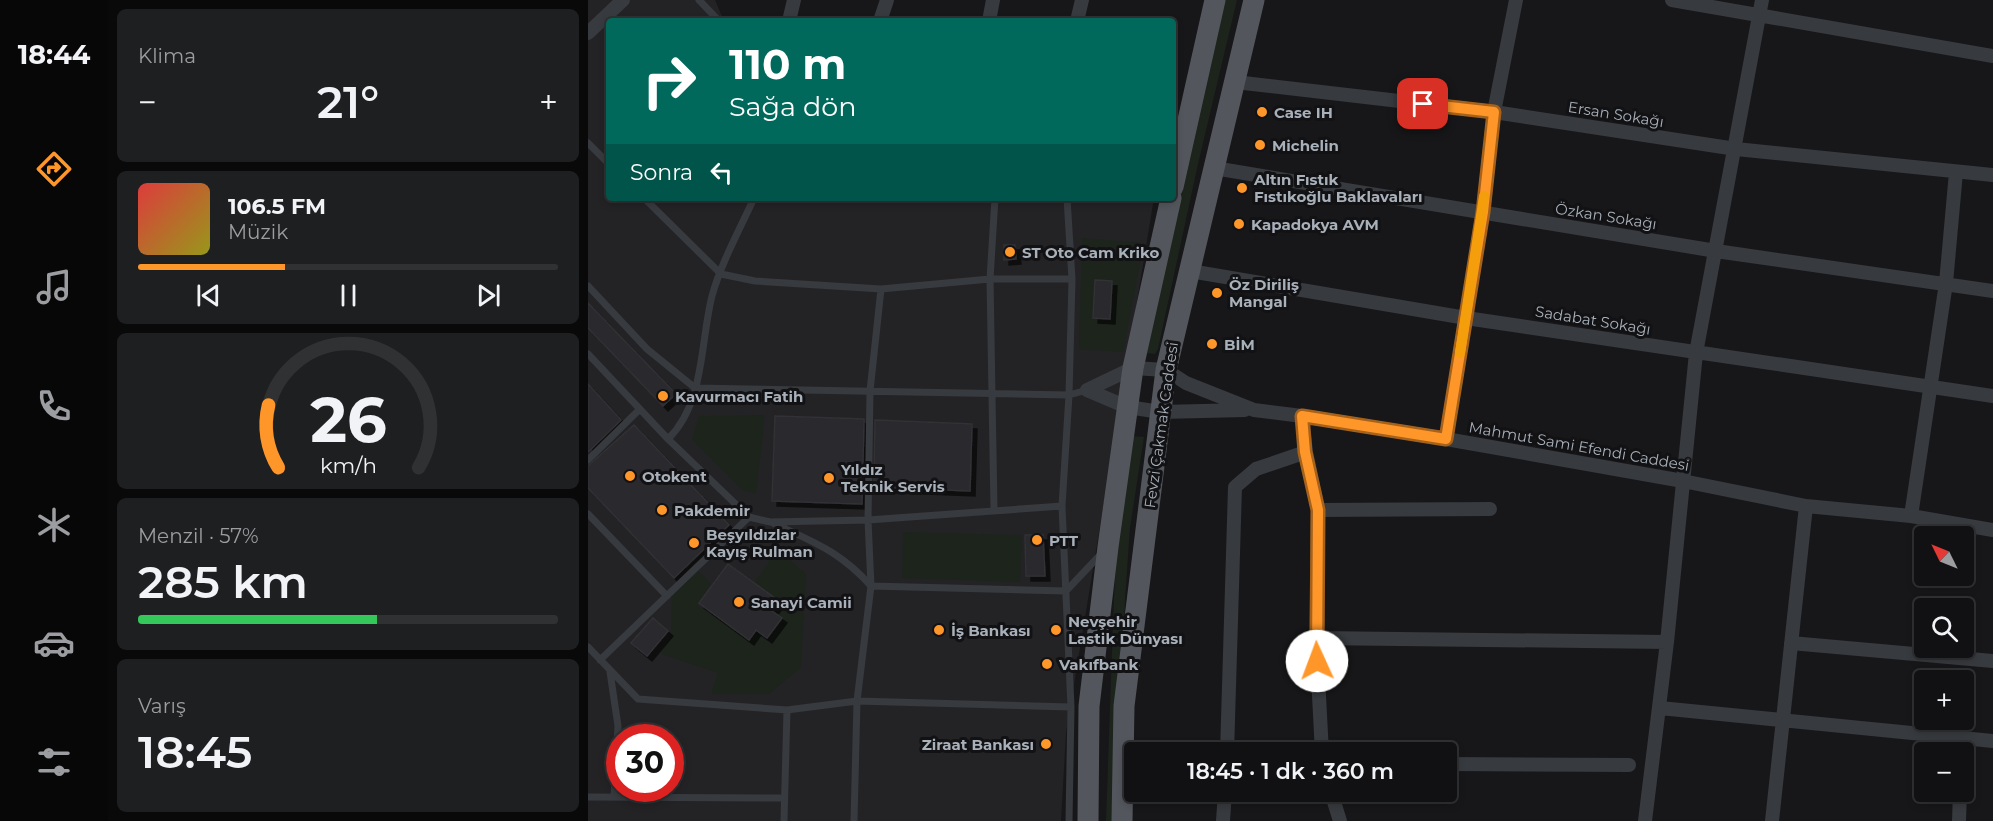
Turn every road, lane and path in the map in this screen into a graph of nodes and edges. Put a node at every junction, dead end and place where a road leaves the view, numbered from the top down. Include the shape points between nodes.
1 (623, 0) edge
2 (699, 0) edge
3 (794, 0) edge
4 (887, 0) edge
5 (993, 0) edge
6 (1082, 0) edge
7 (1215, 0) edge
8 (1254, 0) edge
9 (1516, 0) edge
10 (1672, 0) edge
11 (1762, 0) edge
12 (1760, 15) junction
13 (611, 18) edge
14 (716, 18) edge
15 (790, 18) edge
16 (881, 18) edge
17 (990, 18) edge
18 (1078, 18) edge
19 (606, 21) edge
20 (588, 33) edge
21 (1993, 56) edge
22 (1235, 82) junction
23 (1494, 112) junction
24 (588, 143) edge
25 (1736, 149) junction
26 (606, 161) edge
27 (1176, 168) edge
28 (1214, 168) junction
29 (1956, 172) junction
30 (1993, 175) edge
31 (647, 201) edge
32 (753, 201) edge
33 (994, 201) edge
34 (1067, 201) edge
35 (1170, 201) edge
36 (1483, 212) junction
37 (1716, 251) junction
38 (1190, 271) junction
39 (721, 274) junction
40 (990, 279) junction
41 (1072, 279) junction
42 (1946, 283) junction
43 (588, 286) edge
44 (880, 289) junction
45 (1993, 291) edge
46 (1466, 318) junction
47 (1696, 352) junction
48 (588, 354) edge
49 (1133, 368) junction
50 (1166, 370) junction
51 (1931, 386) junction
52 (694, 388) junction
53 (1087, 390) junction
54 (870, 391) junction
55 (992, 393) junction
56 (1069, 395) junction
57 (1993, 396) edge
58 (1127, 407) junction
59 (640, 409) junction
60 (1254, 410) junction
61 (1161, 412) junction
62 (1302, 416) junction
63 (668, 439) junction
64 (1446, 439) junction
65 (1305, 452) junction
66 (588, 460) edge
67 (1683, 481) junction
68 (1062, 506) junction
69 (1806, 506) junction
70 (1490, 509) dead end
71 (994, 510) junction
72 (1318, 510) junction
73 (588, 514) edge
74 (1911, 516) junction
75 (749, 517) junction
76 (868, 520) junction
77 (770, 522) junction
78 (1993, 530) edge
79 (1108, 547) junction
80 (871, 586) junction
81 (1066, 591) junction
82 (667, 596) junction
83 (1316, 638) junction
84 (1667, 642) junction
85 (1791, 643) junction
86 (588, 647) edge
87 (600, 660) junction
88 (1993, 661) edge
89 (610, 671) junction
90 (857, 701) junction
91 (1071, 707) junction
92 (1660, 708) junction
93 (787, 710) junction
94 (1782, 720) junction
95 (618, 724) edge
96 (1964, 738) junction
97 (1993, 741) edge
98 (1227, 742) edge
99 (1321, 742) edge
100 (1964, 742) edge
101 (1457, 764) edge
102 (1629, 765) dead end
103 (588, 797) edge
104 (606, 797) edge
105 (684, 797) edge
106 (784, 798) junction
107 (1224, 802) edge
108 (1334, 802) edge
109 (1960, 802) edge
110 (784, 821) edge
111 (854, 821) edge
112 (1069, 821) edge
113 (1088, 821) edge
114 (1122, 821) edge
115 (1223, 821) edge
116 (1340, 821) edge
117 (1646, 821) edge
118 (1772, 821) edge
119 (1959, 821) edge

1 - 13 street
2 - 14 lane
3 - 15 street
4 - 16 street
5 - 17 street
6 - 18 street
7 - 27 main road
8 - 22 main road, Fevzi Çakmak Caddesi
9 - 23 street
10 - 12 street
11 - 12 street
12 - 21 street
12 - 25 street
19 - 20 street
22 - 23 street, Ersan Sokağı
22 - 28 main road, Fevzi Çakmak Caddesi
23 - 25 street, Ersan Sokağı
23 - 36 street
24 - 26 lane
25 - 29 street, Ersan Sokağı
25 - 37 street
28 - 36 street, Özkan Sokağı
28 - 38 main road, Fevzi Çakmak Caddesi
29 - 30 street, Ersan Sokağı
29 - 42 street
31 - 39 lane
32 - 39 lane
33 - 40 lane
34 - 41 lane
35 - 49 main road
36 - 37 street, Özkan Sokağı
36 - 46 street
37 - 42 street, Özkan Sokağı
37 - 47 street
38 - 46 street, Sadabat Sokağı
38 - 50 main road, Fevzi Çakmak Caddesi
39 - 44 lane via 755,281
39 - 52 lane via 712,295
40 - 41 lane
40 - 44 lane
40 - 55 lane
41 - 56 lane
42 - 45 street, Özkan Sokağı
42 - 51 street
43 - 52 lane via 646,349
44 - 54 lane
46 - 47 street, Sadabat Sokağı
46 - 64 street
47 - 51 street, Sadabat Sokağı
47 - 67 street
48 - 59 lane
49 - 50 street
49 - 53 street
49 - 58 main road
50 - 60 street, Mahmut Sami Efendi Caddesi via 1186,383
50 - 61 main road, Fevzi Çakmak Caddesi
51 - 57 street, Sadabat Sokağı
51 - 74 street
52 - 54 lane
52 - 63 lane via 680,427
53 - 56 lane
53 - 58 street
54 - 55 lane
54 - 76 lane
55 - 56 lane
55 - 71 lane
56 - 68 lane
58 - 61 street
58 - 79 main road
59 - 63 lane
59 - 66 lane
60 - 61 street
60 - 62 street, Mahmut Sami Efendi Caddesi
61 - 114 main road, Fevzi Çakmak Caddesi via 1124,706
62 - 64 street, Mahmut Sami Efendi Caddesi
62 - 65 street
63 - 75 lane
64 - 67 street, Mahmut Sami Efendi Caddesi
65 - 72 street
65 - 98 street via 1256,469 1234,487
67 - 69 street, Mahmut Sami Efendi Caddesi
67 - 84 street
68 - 71 lane
68 - 81 lane
69 - 74 street, Mahmut Sami Efendi Caddesi
69 - 85 street
70 - 72 street
71 - 76 lane
72 - 83 street
73 - 82 lane
74 - 78 street, Mahmut Sami Efendi Caddesi
75 - 77 lane
75 - 82 lane
76 - 77 lane
76 - 80 lane
77 - 80 lane via 833,551
79 - 81 lane
79 - 113 main road via 1089,706
80 - 81 lane
80 - 90 lane
81 - 91 lane
82 - 87 lane
83 - 84 street
83 - 99 street
84 - 92 street
85 - 88 street
85 - 94 street
86 - 87 lane
87 - 89 lane
89 - 93 lane via 638,699
89 - 95 lane
90 - 91 lane
90 - 93 lane
90 - 111 lane
91 - 112 lane
92 - 94 street
92 - 117 street
93 - 106 lane
94 - 96 street
94 - 118 street
96 - 97 street
96 - 100 street
101 - 102 street
103 - 104 lane
105 - 106 lane
106 - 110 lane
107 - 115 street
108 - 116 street
109 - 119 street

